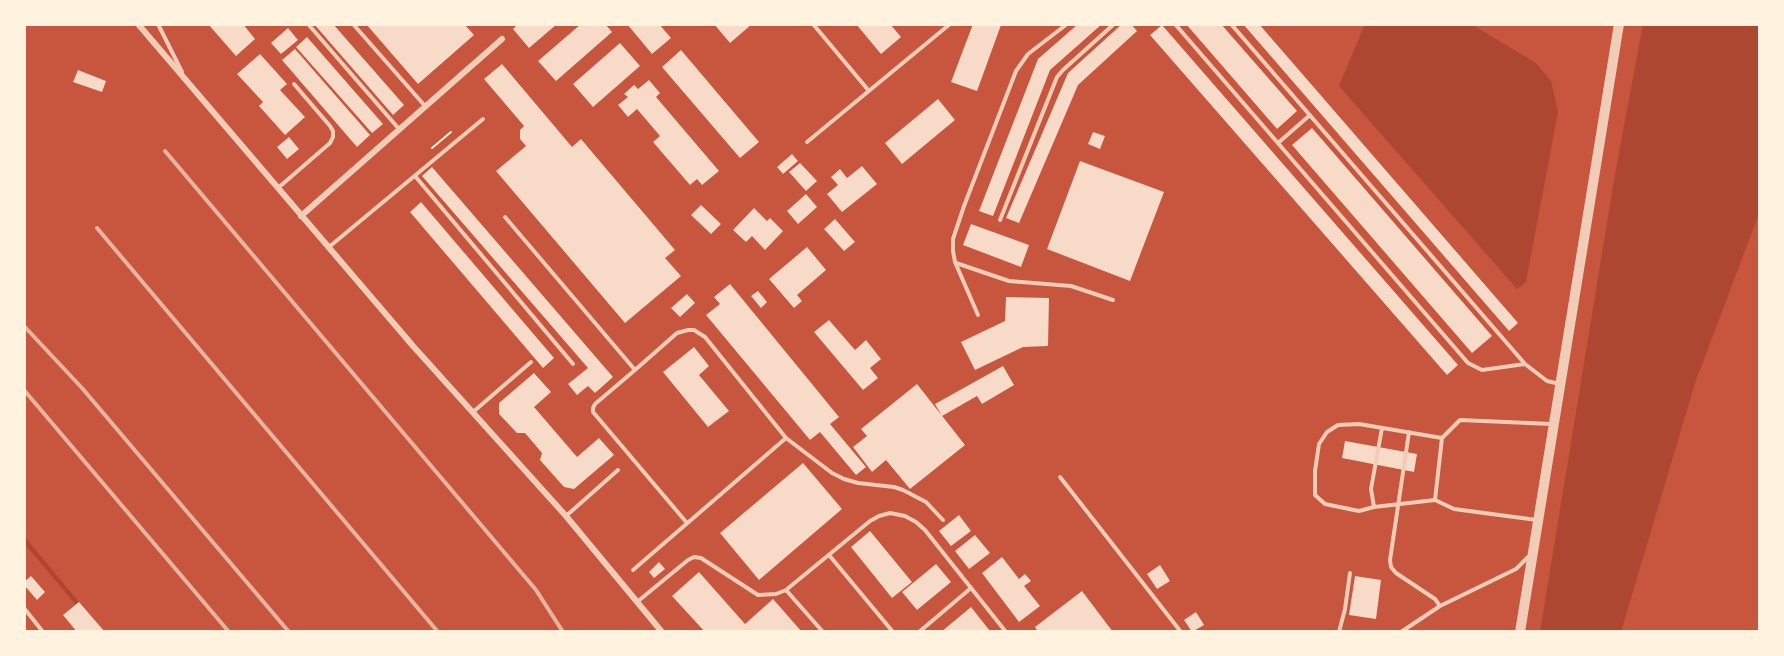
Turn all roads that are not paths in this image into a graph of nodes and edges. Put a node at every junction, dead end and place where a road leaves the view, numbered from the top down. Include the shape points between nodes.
1 (138, 24) edge
2 (158, 24) edge
3 (308, 24) edge
4 (353, 24) edge
5 (813, 24) edge
6 (937, 24) edge
7 (950, 24) edge
8 (1067, 24) edge
9 (1114, 24) edge
10 (1175, 24) edge
11 (1231, 24) edge
12 (1619, 24) edge
13 (942, 30) junction
14 (502, 39) dead end
15 (186, 81) junction
16 (294, 84) dead end
17 (869, 91) junction
18 (425, 106) junction
19 (1310, 115) junction
20 (483, 119) dead end
21 (399, 129) junction
22 (807, 142) dead end
23 (1278, 143) junction
24 (415, 176) junction
25 (278, 189) junction
26 (301, 216) junction
27 (505, 217) dead end
28 (1000, 220) dead end
29 (328, 248) junction
30 (955, 262) junction
31 (1113, 300) dead end
32 (978, 315) dead end
33 (531, 362) dead end
34 (573, 364) dead end
35 (1525, 364) junction
36 (635, 370) junction
37 (1561, 384) junction
38 (473, 412) junction
39 (1555, 425) junction
40 (1382, 428) junction
41 (1409, 432) junction
42 (786, 438) junction
43 (1442, 438) junction
44 (618, 470) dead end
45 (1060, 477) dead end
46 (1435, 500) junction
47 (1399, 503) junction
48 (1374, 507) junction
49 (566, 516) junction
50 (943, 520) dead end
51 (1539, 520) junction
52 (687, 524) junction
53 (1533, 552) junction
54 (829, 555) junction
55 (633, 570) dead end
56 (1350, 573) dead end
57 (971, 588) junction
58 (786, 590) junction
59 (637, 602) junction
60 (1440, 606) junction
61 (24, 608) edge
62 (43, 632) edge
63 (662, 632) edge
64 (823, 632) edge
65 (893, 632) edge
66 (919, 632) edge
67 (1006, 632) edge
68 (1181, 632) edge
69 (1339, 632) edge
70 (1401, 632) edge
71 (1520, 632) edge

1 - 15 street
2 - 15 lane
3 - 21 lane
4 - 18 lane
5 - 17 lane
6 - 13 lane
7 - 13 lane
8 - 30 lane via 1028,54 1016,71 953,239
9 - 28 lane via 1058,78
10 - 23 lane
11 - 19 lane
12 - 37 street
13 - 17 lane
14 - 18 street
15 - 25 street
16 - 25 lane via 330,126 333,137
17 - 22 lane
18 - 21 street
19 - 23 lane
19 - 35 lane
20 - 24 lane
21 - 26 street
23 - 35 lane via 1468,363 1482,370
24 - 29 lane
24 - 34 lane
25 - 26 street
26 - 29 street
27 - 36 lane
29 - 38 street
30 - 31 lane via 1010,281 1071,286
30 - 32 lane
33 - 38 lane
35 - 37 lane via 1547,381
36 - 42 lane via 677,333 694,330 705,337
36 - 52 lane via 595,404 593,412
37 - 39 street
38 - 49 street
39 - 43 lane via 1460,420
39 - 51 street
40 - 41 lane
40 - 48 lane via 1371,489
40 - 48 lane via 1338,425 1327,432 1319,444 1315,471 1315,495 1324,504 1359,511
41 - 43 lane
41 - 47 lane
42 - 50 lane via 832,473 858,483 903,490 926,502
42 - 52 lane
43 - 46 lane
44 - 49 lane
45 - 68 lane
46 - 47 lane
46 - 51 lane via 1454,509
47 - 48 lane
47 - 60 lane via 1392,567
49 - 59 street
51 - 53 street
52 - 55 lane
53 - 60 lane via 1516,569
53 - 71 street
54 - 57 lane via 879,516 905,516 925,530
54 - 58 lane
54 - 65 lane
56 - 69 lane
57 - 66 lane
57 - 67 lane
58 - 59 lane via 758,595 707,561 694,557
58 - 64 lane
59 - 63 street
60 - 70 lane
61 - 62 lane

